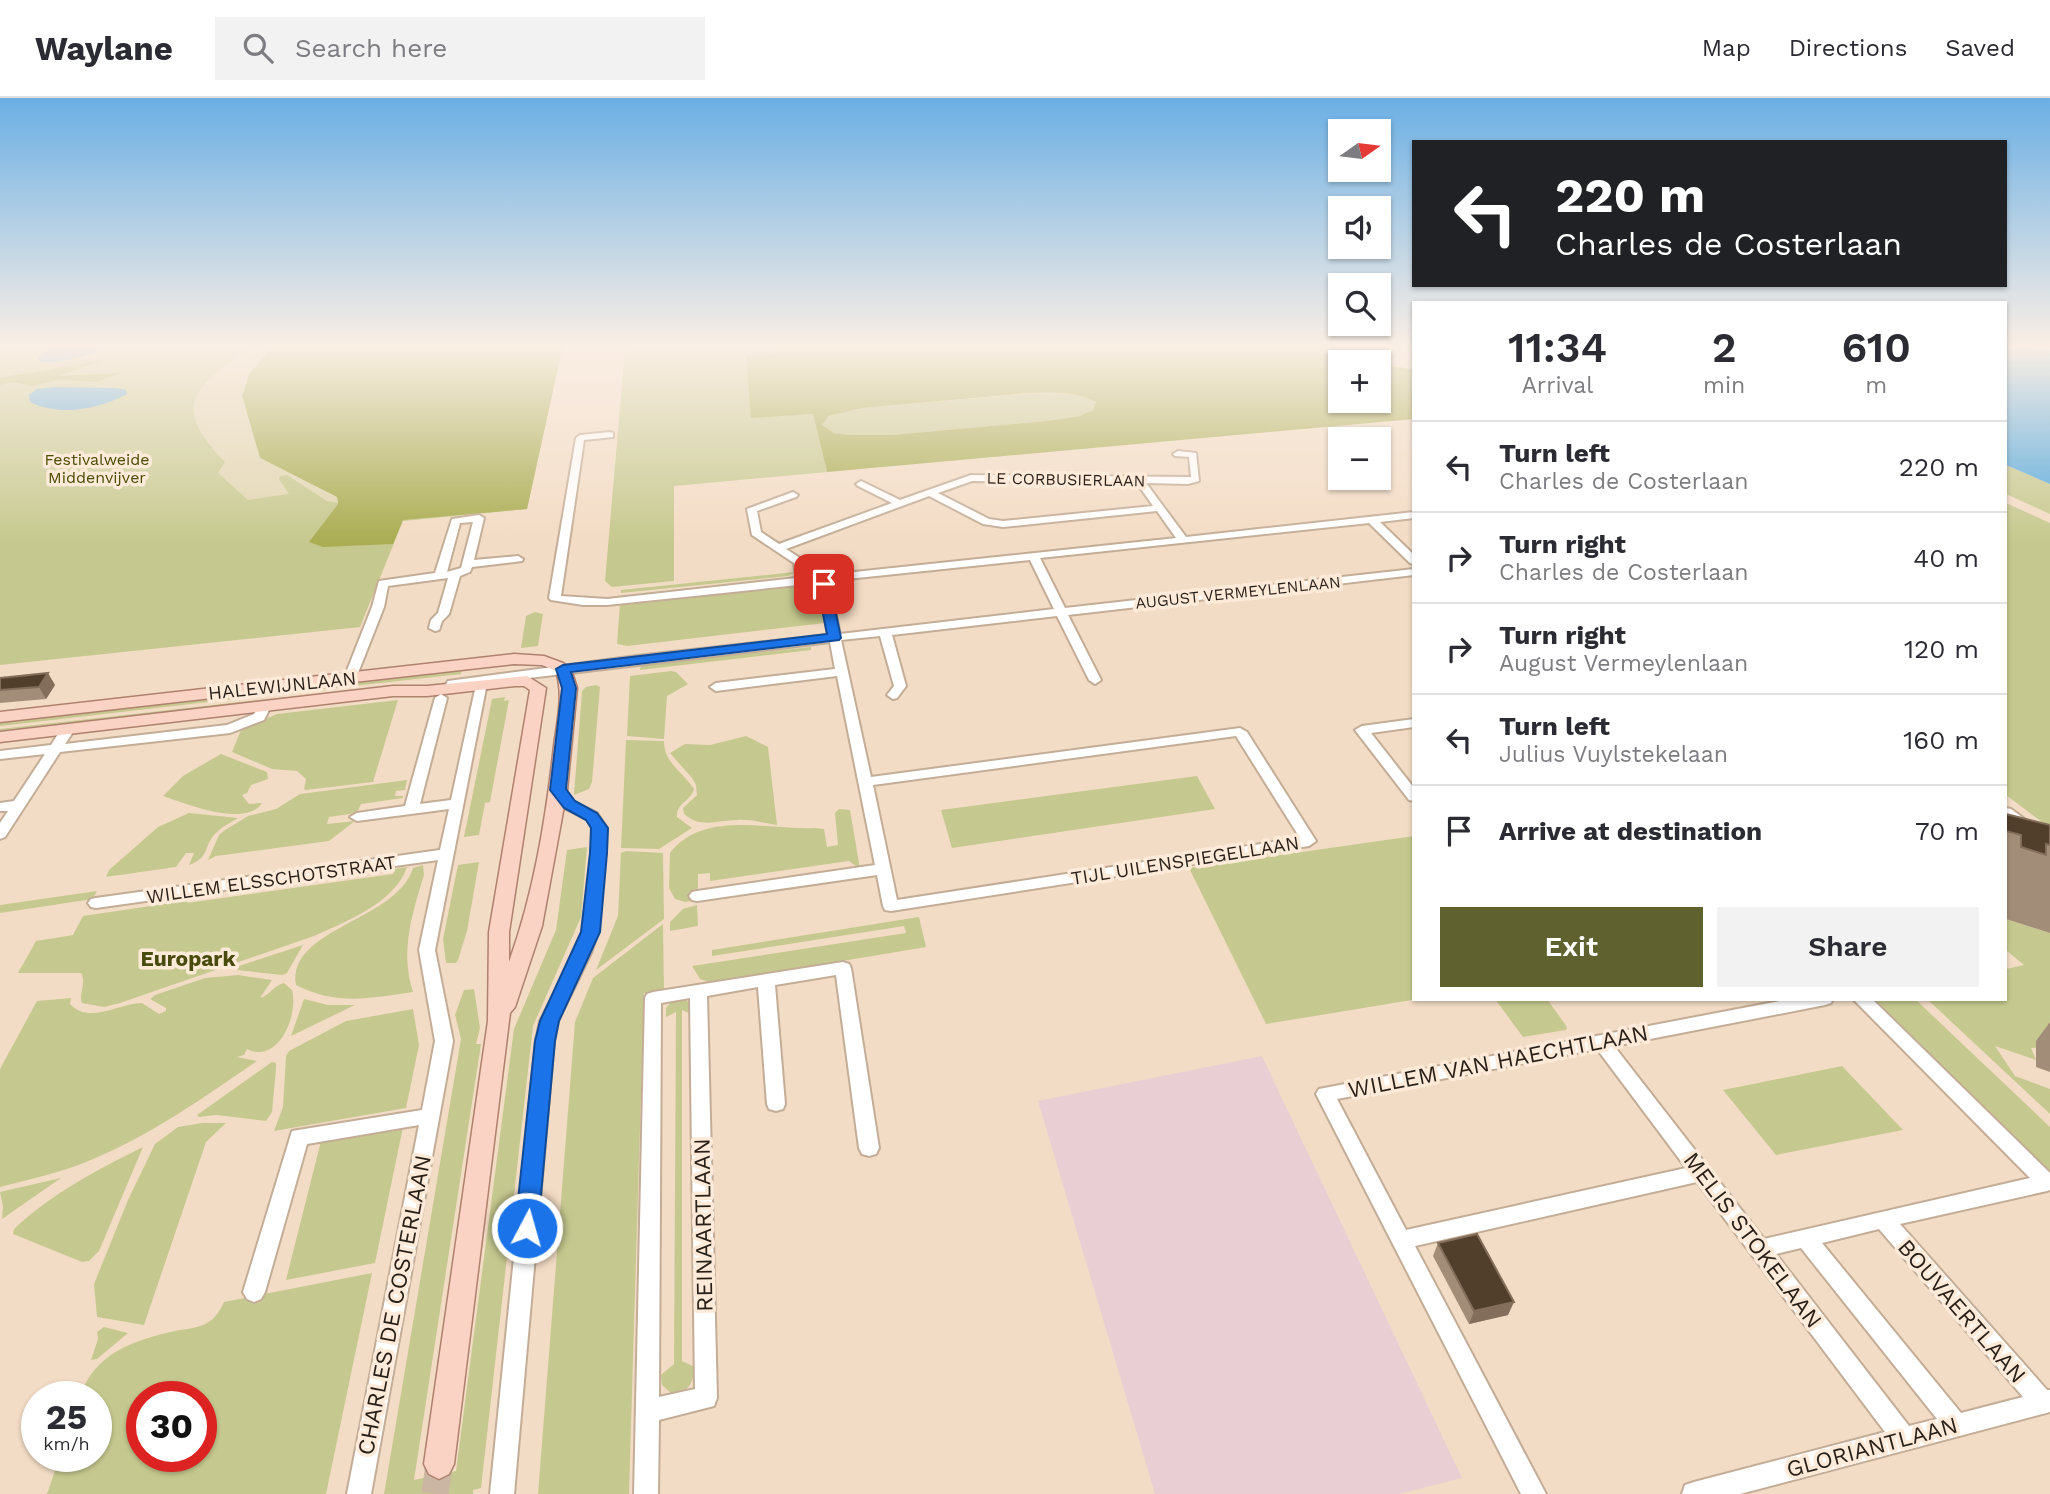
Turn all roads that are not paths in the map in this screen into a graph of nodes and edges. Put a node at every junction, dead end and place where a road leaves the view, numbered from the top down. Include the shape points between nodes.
1 (610, 435) dead end
2 (1178, 454) dead end
3 (1140, 481) junction
4 (860, 484) dead end
5 (930, 493) junction
6 (793, 495) dead end
7 (900, 504) junction
8 (1160, 508) junction
9 (1412, 515) edge
10 (1372, 520) junction
11 (1183, 540) junction
12 (778, 548) junction
13 (1033, 555) junction
14 (518, 559) dead end
15 (1412, 559) edge
16 (467, 564) junction
17 (1412, 572) edge
18 (455, 574) junction
19 (440, 576) junction
20 (822, 577) junction
21 (802, 579) junction
22 (1061, 612) junction
23 (435, 628) dead end
24 (885, 632) junction
25 (835, 638) junction
26 (471, 664) junction
27 (557, 670) junction
28 (842, 672) junction
29 (350, 678) junction
30 (1095, 680) dead end
31 (479, 683) junction
32 (716, 687) dead end
33 (538, 688) junction
34 (893, 695) dead end
35 (441, 698) dead end
36 (265, 706) junction
37 (0, 717) edge
38 (1412, 723) edge
39 (68, 729) junction
40 (0, 737) edge
41 (55, 749) junction
42 (0, 755) edge
43 (864, 782) junction
44 (558, 790) junction
45 (1412, 794) edge
46 (456, 804) junction
47 (20, 805) junction
48 (0, 807) edge
49 (411, 810) junction
50 (2007, 813) edge
51 (357, 817) dead end
52 (0, 834) edge
53 (2048, 843) edge
54 (2019, 846) edge
55 (446, 855) junction
56 (882, 869) junction
57 (697, 896) dead end
58 (96, 903) dead end
59 (766, 980) junction
60 (698, 991) junction
61 (1815, 1001) edge
62 (1863, 1001) edge
63 (499, 1021) junction
64 (1601, 1042) junction
65 (776, 1104) dead end
66 (429, 1116) junction
67 (869, 1149) dead end
68 (1701, 1173) junction
69 (1883, 1219) junction
70 (1805, 1238) junction
71 (1401, 1240) junction
72 (1759, 1249) junction
73 (254, 1292) dead end
74 (2046, 1402) edge
75 (647, 1411) junction
76 (1956, 1425) junction
77 (1905, 1439) junction
78 (439, 1464) tunnel mouth
79 (359, 1494) edge
80 (502, 1494) edge
81 (646, 1494) edge
82 (1534, 1494) edge
83 (1694, 1494) edge

1 - 21 street via 580,438 555,598 607,602
2 - 3 street, LE CORBUSIERLAAN via 1193,455 1196,479
3 - 5 street, LE CORBUSIERLAAN via 982,477
3 - 8 street
4 - 7 street
5 - 7 street, LE CORBUSIERLAAN
5 - 8 street via 988,522 1003,524
6 - 12 street via 752,509 756,533
7 - 12 street, LE CORBUSIERLAAN
8 - 11 street
9 - 10 street
10 - 11 street
10 - 15 street
11 - 13 street
12 - 21 street via 799,562
13 - 20 street
13 - 22 street
14 - 16 street
16 - 18 street via 466,570
16 - 19 street via 480,519 456,521
17 - 22 street, AUGUST VERMEYLENLAAN
18 - 19 street
18 - 23 street
19 - 29 street via 383,583
20 - 21 street
20 - 25 street
22 - 24 street, AUGUST VERMEYLENLAAN
22 - 30 street
24 - 25 street, AUGUST VERMEYLENLAAN
24 - 34 street via 900,686
25 - 27 street, AUGUST VERMEYLENLAAN
25 - 28 street
26 - 27 main road, HALEWIJNLAAN via 525,659 551,663
26 - 29 main road, HALEWIJNLAAN
26 - 31 street via 484,668
27 - 31 street
27 - 33 street via 539,679
27 - 44 main road via 569,688
28 - 32 street
28 - 43 street
29 - 37 main road, HALEWIJNLAAN
31 - 33 main road via 527,681
31 - 36 main road, HALEWIJNLAAN
31 - 46 street, CHARLES DE COSTERLAAN
33 - 63 main road via 499,932
35 - 49 street
36 - 39 main road, HALEWIJNLAAN
36 - 41 street, HALEWIJNLAAN via 259,717 230,729
38 - 45 street via 1362,730
39 - 40 main road, HALEWIJNLAAN
39 - 41 street
41 - 42 street, HALEWIJNLAAN
41 - 47 street
43 - 56 street
43 - 56 street, TIJL UILENSPIEGELLAAN via 1240,732 1309,841 891,906
44 - 63 main road via 532,926
44 - 80 street via 569,805 592,816 600,828 595,908 583,953 549,1021 545,1041
46 - 49 street
46 - 55 street, CHARLES DE COSTERLAAN
47 - 48 street
47 - 52 street
49 - 51 street
50 - 53 street
53 - 54 street
55 - 58 street, WILLEM ELSSCHOTSTRAAT
55 - 66 street, CHARLES DE COSTERLAAN via 427,950 444,1041
56 - 57 street
59 - 60 street
59 - 65 street
59 - 67 street via 843,968
60 - 75 street via 653,998
60 - 75 street, REINAARTLAAN via 706,1398
61 - 64 street, WILLEM VAN HAECHTLAAN
62 - 69 street, BOUVAERTLAAN via 2047,1183
63 - 78 main road
64 - 68 street, MELIS STOKELAAN
64 - 71 street, WILLEM VAN HAECHTLAAN via 1325,1094
66 - 73 street via 299,1137
66 - 79 street, CHARLES DE COSTERLAAN
68 - 71 street
68 - 72 street, MELIS STOKELAAN
69 - 70 street, BOUVAERTLAAN
69 - 74 street, BOUVAERTLAAN
70 - 72 street, BOUVAERTLAAN
70 - 76 street
71 - 82 street, WILLEM VAN HAECHTLAAN
72 - 77 street, MELIS STOKELAAN
74 - 76 street, GLORIANTLAAN
75 - 81 street
76 - 77 street, GLORIANTLAAN
77 - 83 street, GLORIANTLAAN

